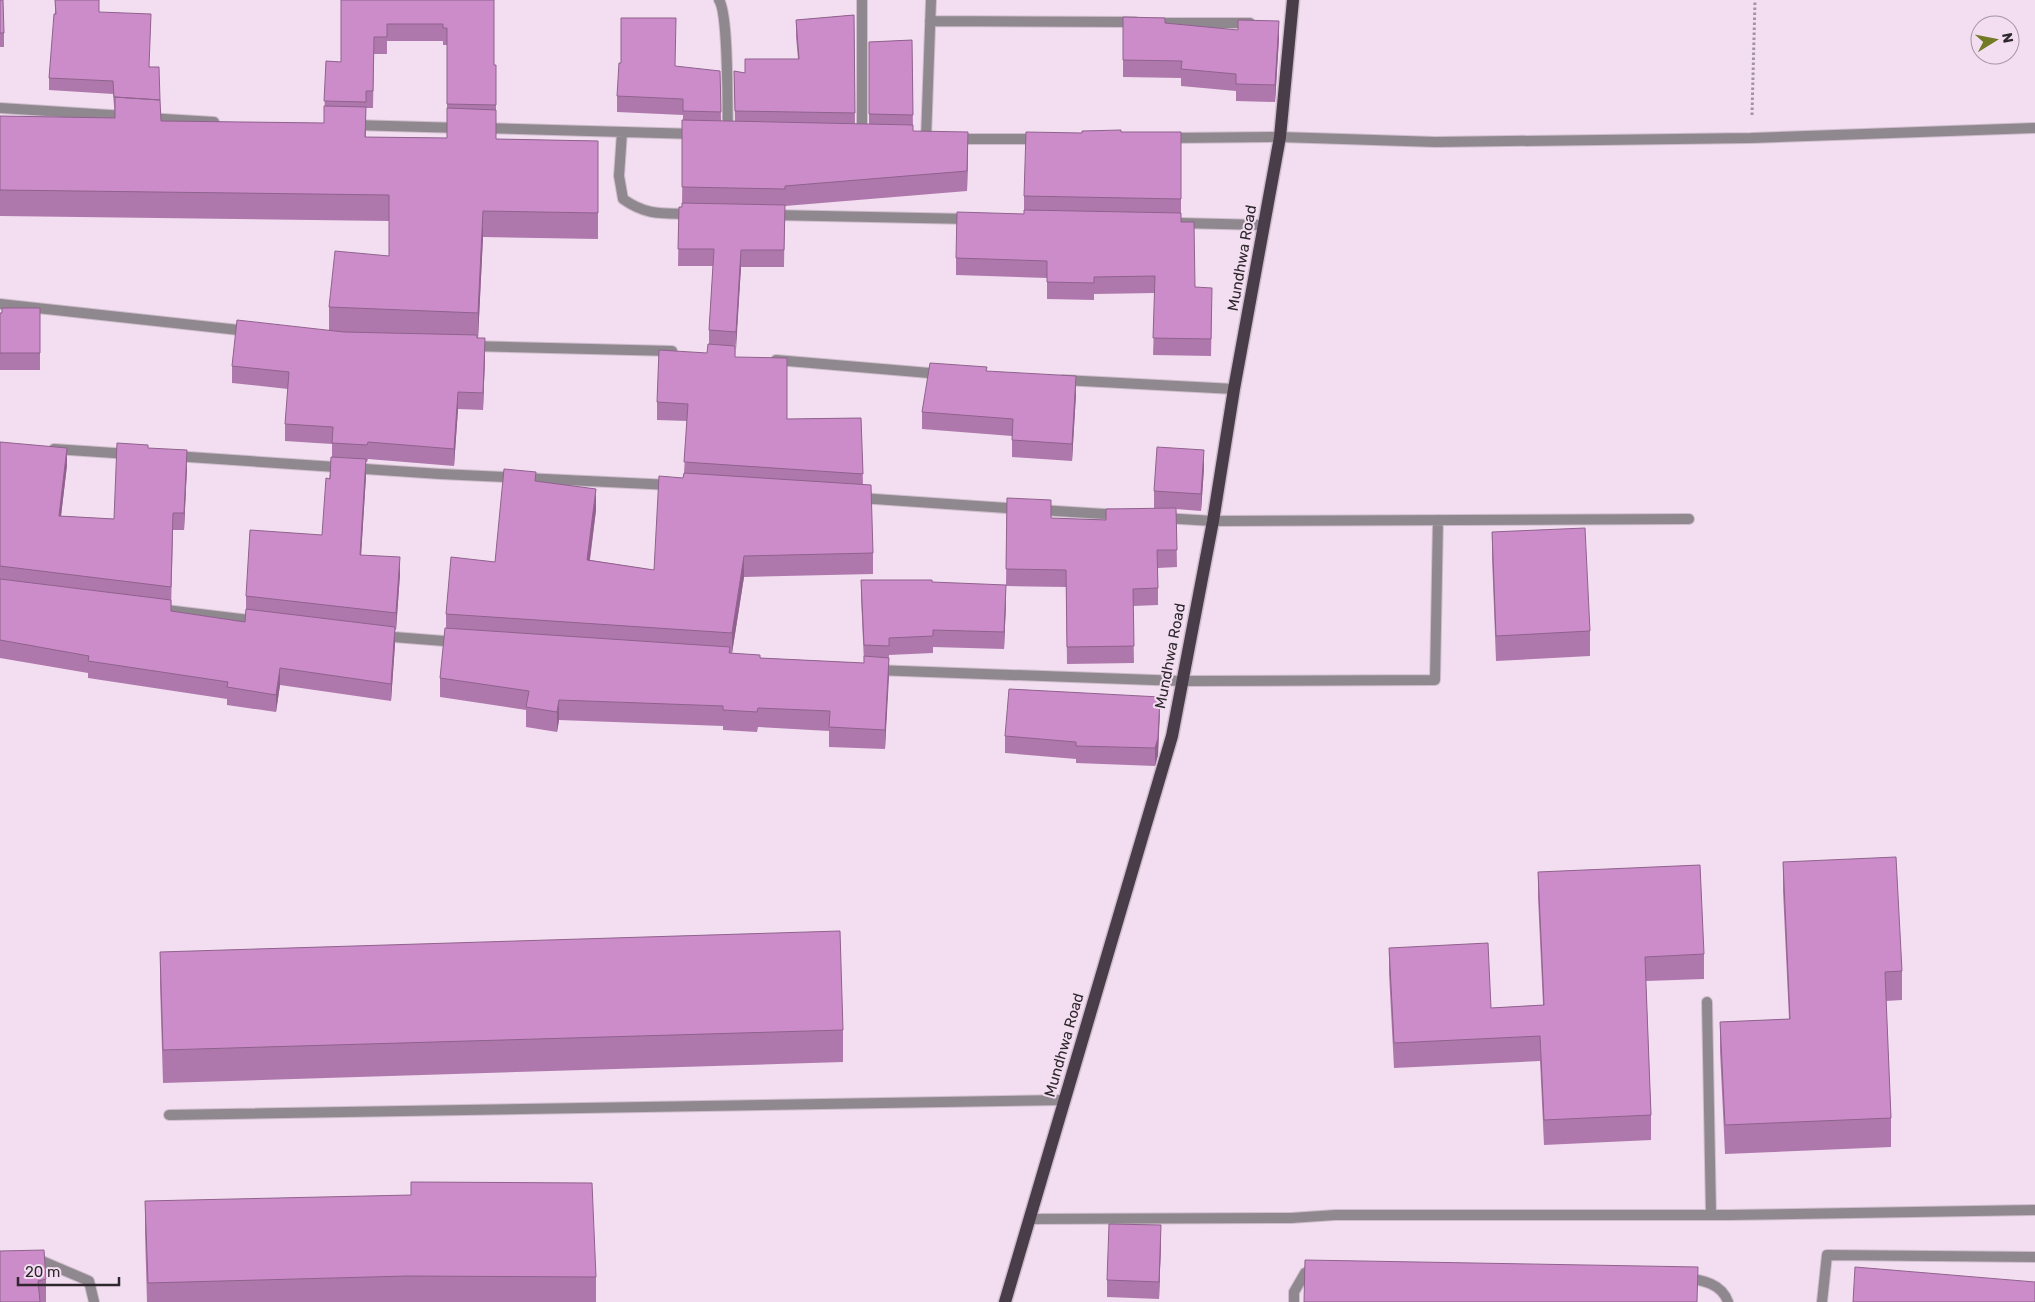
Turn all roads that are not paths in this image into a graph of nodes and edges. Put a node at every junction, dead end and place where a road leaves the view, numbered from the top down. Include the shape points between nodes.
1 (720, 0) edge
2 (862, 0) edge
3 (931, 0) edge
4 (1293, 0) edge
5 (930, 22) junction
6 (1262, 23) edge
7 (0, 108) edge
8 (225, 122) edge
9 (344, 125) edge
10 (2035, 128) edge
11 (622, 132) junction
12 (1280, 137) junction
13 (862, 138) edge
14 (1161, 138) edge
15 (1053, 139) edge
16 (705, 214) edge
17 (765, 215) edge
18 (985, 220) edge
19 (1164, 223) edge
20 (1264, 225) junction
21 (0, 304) edge
22 (256, 332) edge
23 (465, 345) edge
24 (684, 352) edge
25 (762, 359) edge
26 (948, 374) edge
27 (1057, 380) edge
28 (1234, 389) junction
29 (40, 448) edge
30 (139, 454) edge
31 (159, 455) edge
32 (678, 486) edge
33 (852, 498) edge
34 (1135, 516) edge
35 (1154, 518) edge
36 (1689, 519) dead end
37 (1438, 520) junction
38 (1213, 522) junction
39 (147, 608) edge
40 (264, 622) edge
41 (372, 635) edge
42 (471, 643) edge
43 (868, 669) edge
44 (1181, 681) junction
45 (1707, 1002) dead end
46 (1064, 1100) junction
47 (170, 1115) dead end
48 (2035, 1210) edge
49 (1711, 1215) junction
50 (1029, 1219) junction
51 (2035, 1257) edge
52 (17, 1263) edge
53 (1322, 1266) edge
54 (1676, 1278) edge
55 (94, 1302) edge
56 (1005, 1302) edge
57 (1294, 1302) edge
58 (1728, 1302) edge
59 (1822, 1302) edge

1 - 11 street via 725,25 723,134
2 - 13 street
3 - 5 street
4 - 12 main road, Mundhwa Road via 1286,23
5 - 6 street
5 - 15 street via 931,139
7 - 8 street
9 - 11 street
10 - 12 street via 1751,138 1436,142
11 - 16 street via 619,176 623,199 637,209 655,213
12 - 14 street
12 - 20 main road, Mundhwa Road
17 - 18 street
19 - 20 street
20 - 28 main road, Mundhwa Road
21 - 22 street
23 - 24 street
25 - 26 street
27 - 28 street
28 - 38 main road, Mundhwa Road
29 - 30 street
31 - 32 street
33 - 34 street
35 - 38 street
36 - 37 street
37 - 38 street
37 - 44 street via 1435,680
38 - 44 main road, Mundhwa Road
39 - 40 street
41 - 42 street
43 - 44 street
44 - 46 main road, Mundhwa Road via 1172,736
45 - 49 street
46 - 47 street
46 - 50 main road, Mundhwa Road
48 - 49 street
49 - 50 street
50 - 56 main road, Mundhwa Road
51 - 59 street via 1826,1255
52 - 55 street via 42,1260 89,1281
53 - 57 street via 1305,1273 1294,1292
54 - 58 street via 1696,1279 1715,1285

